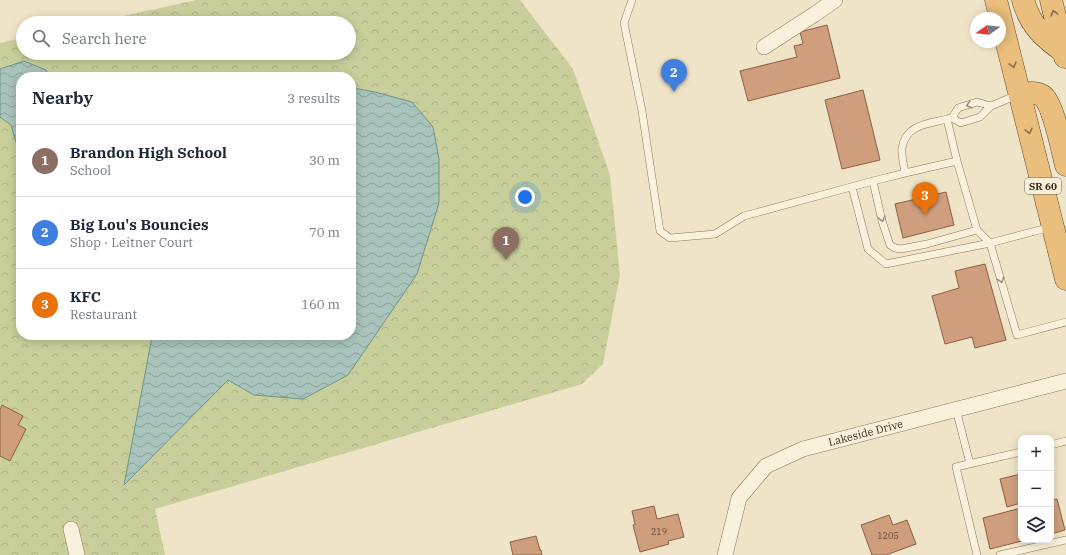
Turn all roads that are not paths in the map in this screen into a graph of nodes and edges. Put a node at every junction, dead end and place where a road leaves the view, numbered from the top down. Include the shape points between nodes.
1 (632, 0) edge
2 (835, 0) edge
3 (996, 0) edge
4 (1023, 0) edge
5 (1051, 0) edge
6 (764, 47) dead end
7 (1065, 55) edge
8 (1020, 94) junction
9 (991, 106) junction
10 (949, 119) junction
11 (957, 161) junction
12 (1066, 165) edge
13 (905, 173) junction
14 (873, 180) junction
15 (852, 187) junction
16 (1053, 226) junction
17 (977, 230) junction
18 (990, 243) junction
19 (1066, 279) edge
20 (1066, 322) edge
21 (1066, 381) edge
22 (956, 409) junction
23 (1066, 441) edge
24 (1054, 444) edge
25 (1018, 453) edge
26 (970, 464) junction
27 (71, 529) dead end
28 (1066, 540) edge
29 (77, 555) edge
30 (725, 555) edge
31 (977, 555) edge
32 (1000, 555) edge

1 - 15 lane via 624,23 642,111 660,231 670,238 715,234 744,216
2 - 6 street
3 -> 8 highway, SR 60
4 - 7 highway via 1035,27
7 -> 5 highway
8 - 9 lane
8 - 12 highway via 1033,92 1043,96 1051,108
8 -> 16 highway, SR 60
9 - 10 lane via 980,117 961,123
9 -> 10 lane via 977,102 958,108
10 - 11 lane
10 - 13 lane via 918,126 907,134 902,149
11 - 13 lane
11 - 17 lane
13 - 14 lane
14 - 15 lane
14 -> 17 lane via 884,227 890,245 895,248 927,244
15 - 18 lane via 868,249 886,264
16 - 18 lane
16 - 19 highway, SR 60
17 - 18 lane
18 -> 20 lane via 1017,336
21 - 22 street, Lakeside Drive
22 - 26 lane
22 - 30 street, Lakeside Drive via 803,449 766,466 739,498
23 - 24 lane
25 - 26 lane
26 - 31 lane via 956,467
27 - 29 street
28 - 32 lane

